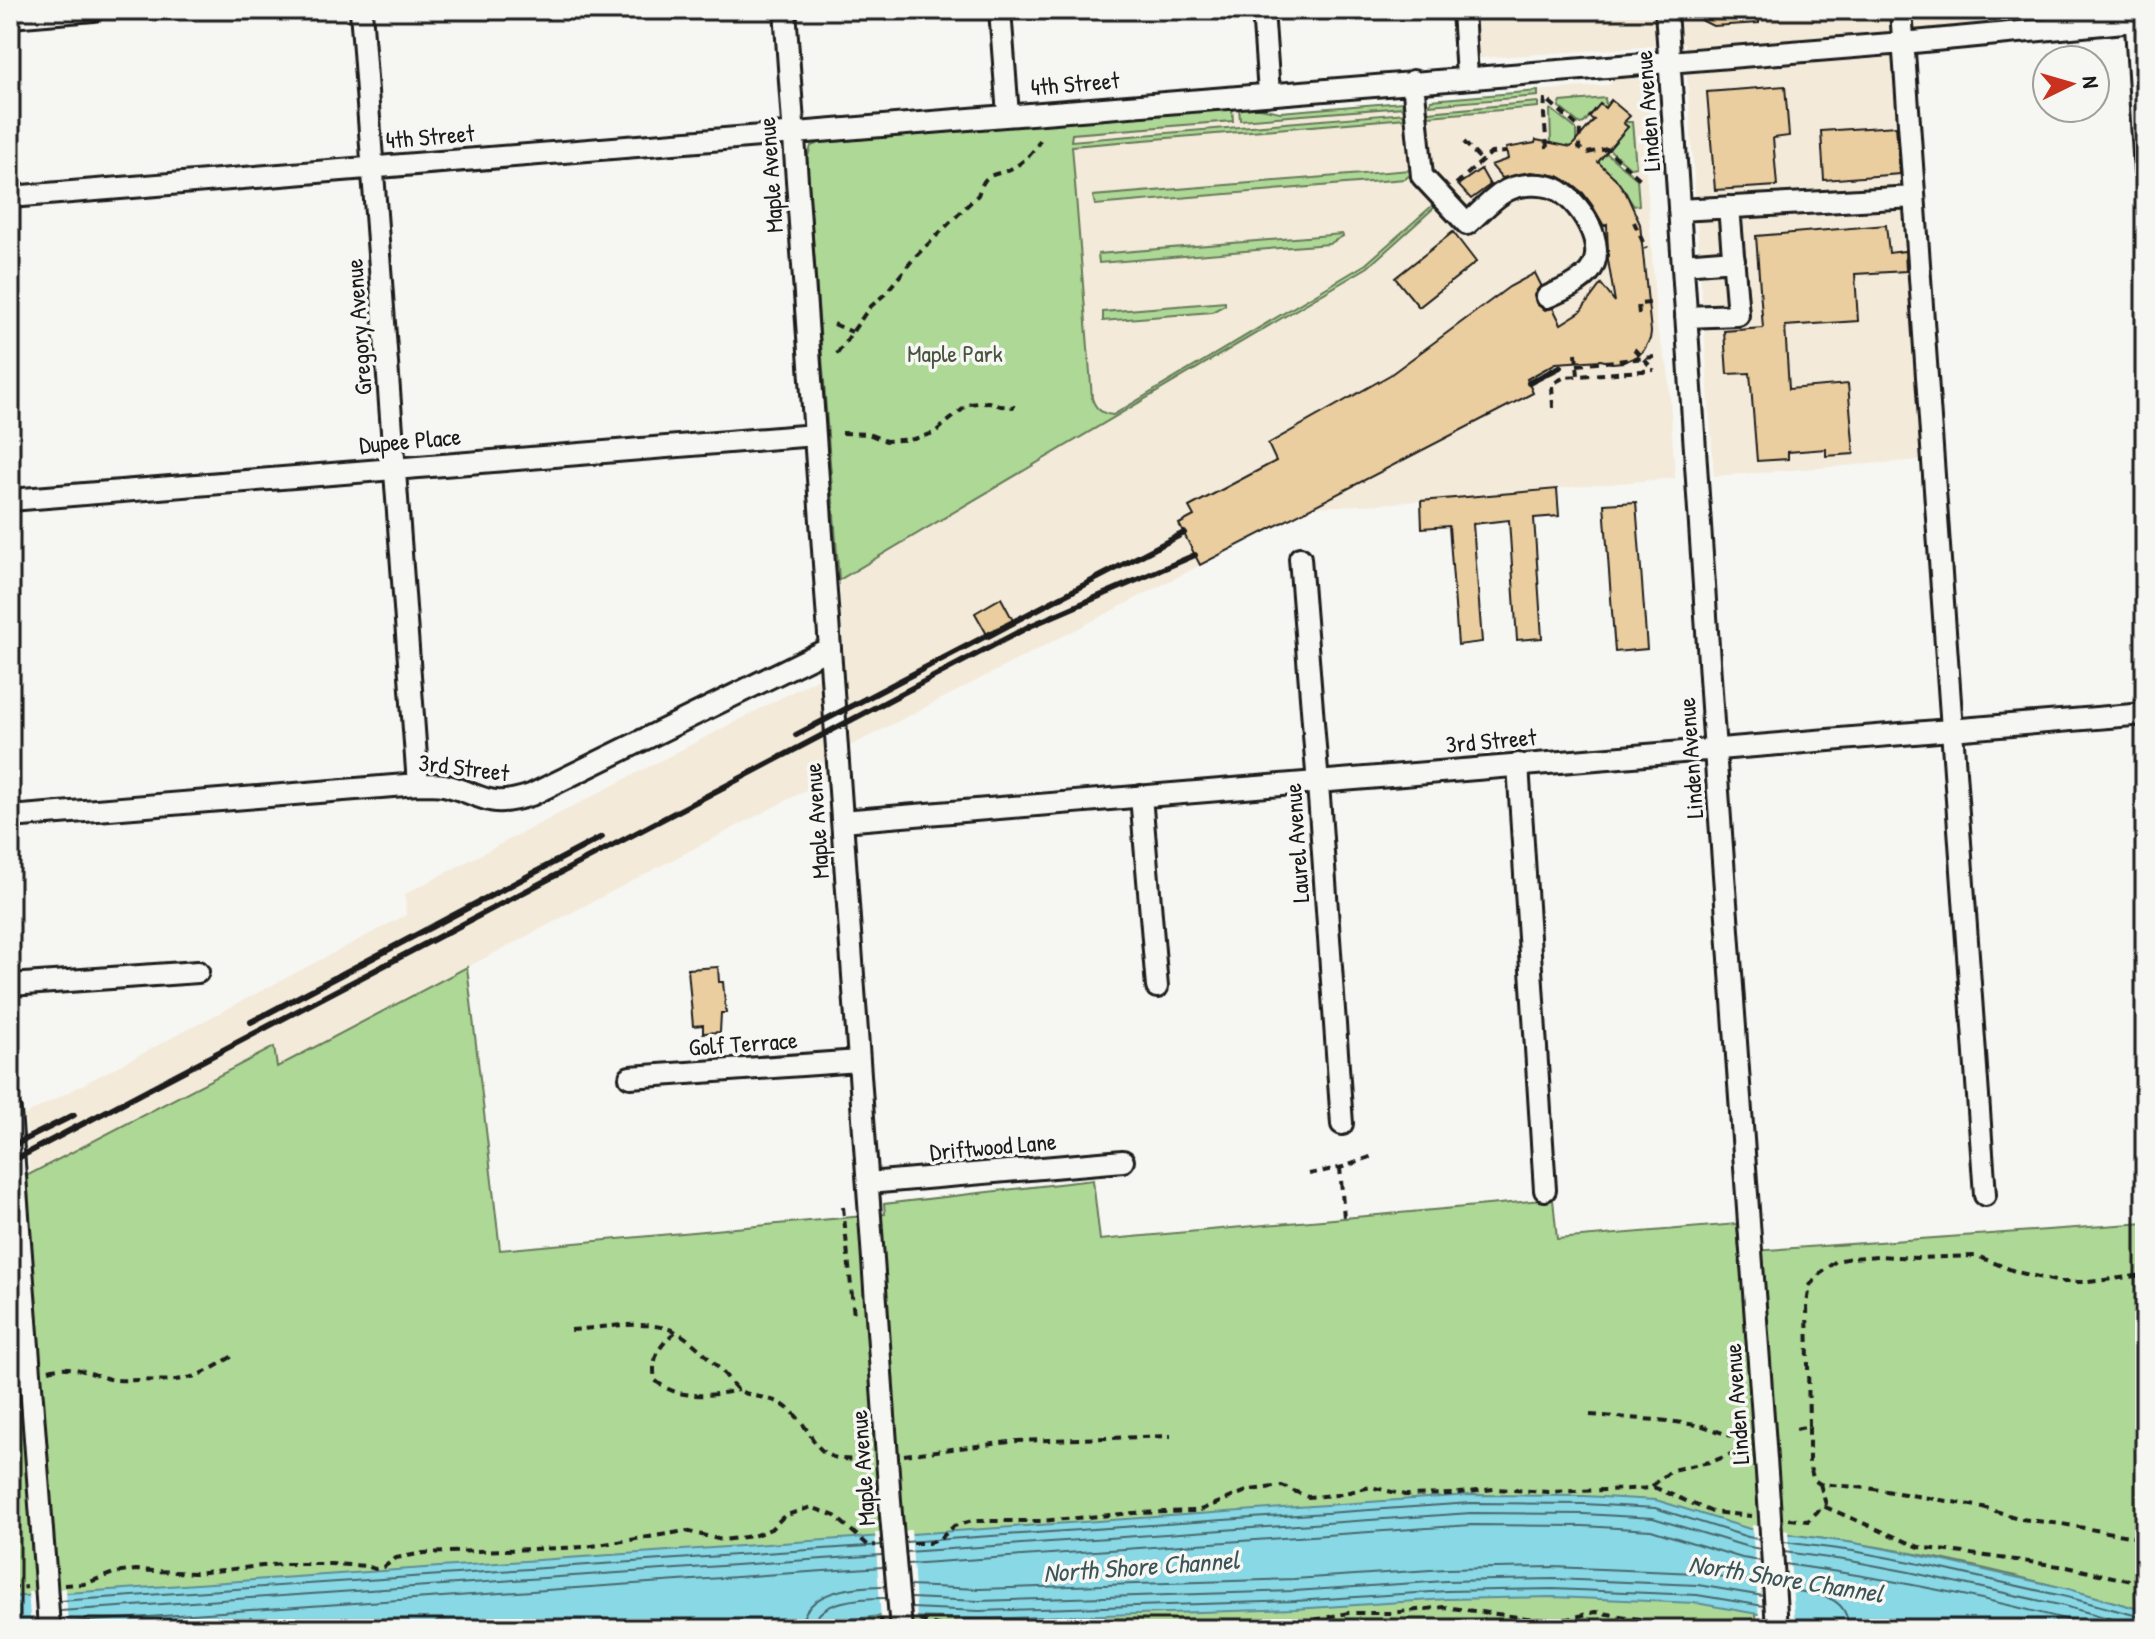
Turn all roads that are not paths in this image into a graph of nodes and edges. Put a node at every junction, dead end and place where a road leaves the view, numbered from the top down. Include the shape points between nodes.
1 (94, 10) edge
2 (361, 10) edge
3 (785, 10) edge
4 (1000, 10) edge
5 (1263, 10) edge
6 (1463, 10) edge
7 (1666, 10) edge
8 (1901, 10) edge
9 (10, 17) edge
10 (2139, 17) edge
11 (1903, 43) junction
12 (1669, 60) junction
13 (1467, 77) junction
14 (1413, 81) junction
15 (1269, 93) junction
16 (1008, 115) junction
17 (793, 132) junction
18 (373, 167) junction
19 (2145, 171) edge
20 (10, 197) edge
21 (1914, 197) junction
22 (1729, 207) junction
23 (1679, 210) junction
24 (1734, 260) junction
25 (1683, 264) junction
26 (1547, 297) dead end
27 (1686, 317) junction
28 (815, 435) junction
29 (395, 467) junction
30 (10, 500) edge
31 (1300, 558) dead end
32 (830, 648) junction
33 (2145, 714) edge
34 (1952, 730) junction
35 (1715, 748) junction
36 (1518, 764) junction
37 (1318, 781) junction
38 (418, 784) junction
39 (1141, 796) junction
40 (10, 817) edge
41 (842, 821) junction
42 (198, 972) dead end
43 (10, 985) edge
44 (1157, 987) dead end
45 (859, 1061) junction
46 (630, 1077) dead end
47 (10, 1111) edge
48 (1342, 1124) dead end
49 (1123, 1161) dead end
50 (868, 1183) junction
51 (1545, 1190) dead end
52 (1985, 1195) dead end
53 (49, 1629) edge
54 (901, 1629) edge
55 (1777, 1629) edge

1 - 9 street
2 - 18 street, Gregory Avenue
3 - 17 street, Maple Avenue
4 - 16 street
5 - 15 street
6 - 13 street
7 - 12 street, Linden Avenue
8 - 11 street
10 - 11 street, 4th Street
10 - 19 street
11 - 12 street, 4th Street
11 - 21 street
12 - 13 street, 4th Street
12 - 23 street, Linden Avenue
13 - 14 street, 4th Street
14 - 15 street, 4th Street
14 - 26 street via 1422,176 1467,224 1507,190 1527,185 1552,188 1585,218 1596,248 1591,270
15 - 16 street, 4th Street
16 - 17 street, 4th Street
17 - 18 street, 4th Street
17 - 28 street, Maple Avenue
18 - 20 street, 4th Street
18 - 29 street, Gregory Avenue
21 - 22 street
21 - 34 street
22 - 23 street
22 - 24 street
23 - 25 street, Linden Avenue
24 - 25 street
24 - 27 street via 1738,315
25 - 27 street, Linden Avenue
27 - 35 street, Linden Avenue
28 - 29 street, Dupee Place
28 - 32 street, Maple Avenue
29 - 30 street, Dupee Place
29 - 38 street, Gregory Avenue
31 - 37 street, Laurel Avenue
32 - 38 street, 3rd Street via 521,798 486,801 443,785
32 - 41 street, Maple Avenue
33 - 34 street, 3rd Street
34 - 35 street, 3rd Street
34 - 52 street
35 - 36 street, 3rd Street
35 - 55 street, Linden Avenue, bridge
36 - 37 street, 3rd Street
36 - 51 street
37 - 39 street, 3rd Street
37 - 48 street, Laurel Avenue
38 - 40 street, 3rd Street
39 - 41 street, 3rd Street
39 - 44 street
41 - 45 street, Maple Avenue
42 - 43 street
45 - 46 street, Golf Terrace
45 - 50 street, Maple Avenue
47 - 53 street, bridge
49 - 50 street, Driftwood Lane
50 - 54 street, Maple Avenue, bridge

